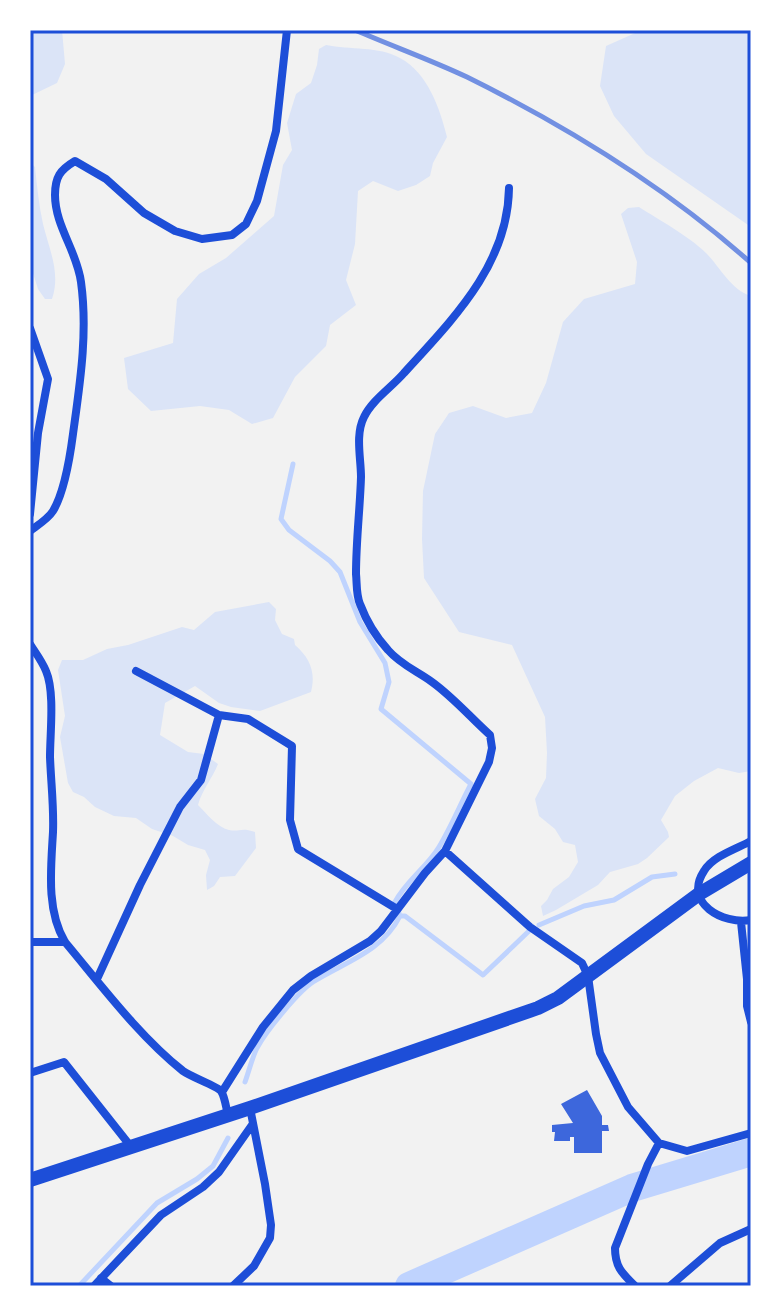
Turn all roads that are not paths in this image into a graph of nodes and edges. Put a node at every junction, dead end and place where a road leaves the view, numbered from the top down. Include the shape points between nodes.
1 (287, 30) edge
2 (509, 188) dead end
3 (30, 328) edge
4 (30, 514) edge
5 (30, 531) edge
6 (30, 644) edge
7 (136, 671) dead end
8 (219, 715) junction
9 (751, 841) edge
10 (445, 851) junction
11 (751, 863) edge
12 (699, 894) junction
13 (397, 909) junction
14 (746, 921) edge
15 (30, 942) edge
16 (65, 942) junction
17 (588, 976) junction
18 (97, 979) junction
19 (751, 1022) edge
20 (30, 1073) edge
21 (222, 1092) junction
22 (250, 1108) junction
23 (228, 1115) junction
24 (252, 1125) junction
25 (751, 1133) edge
26 (659, 1143) junction
27 (132, 1148) junction
28 (30, 1180) edge
29 (751, 1229) edge
30 (101, 1278) junction
31 (94, 1286) edge
32 (111, 1286) edge
33 (233, 1286) edge
34 (635, 1286) edge
35 (670, 1286) edge

1 - 5 street via 276,131 257,201 246,224 232,235 202,239 175,231 75,161 56,180 56,214 81,279 82,372 68,469 53,510
2 - 10 street via 506,221 481,283 360,426 359,602 388,651 432,681 490,735 489,762
3 - 4 street via 48,379
6 - 16 street via 47,672 51,701 52,888 56,924
7 - 8 street
8 - 13 street via 248,719 292,746 290,820 298,849
8 - 18 street via 201,780 180,807
9 - 12 street via 704,869
10 - 13 street
10 - 17 street via 530,927 582,963
11 - 12 main road
12 - 14 street via 715,914
12 - 17 main road
13 - 21 street via 370,941 293,990
14 - 19 street
15 - 16 street
16 - 18 street
17 - 22 main road via 538,1008
17 - 26 street via 600,1053 628,1107
18 - 21 street via 184,1072
20 - 27 street via 64,1062
21 - 23 street
22 - 23 main road
22 - 24 street
23 - 27 main road
24 - 30 street via 219,1172 161,1215
24 - 33 street via 270,1238 254,1266
25 - 26 street via 687,1151
26 - 34 street via 615,1248 615,1260
27 - 28 main road
29 - 35 street via 720,1243
30 - 31 street
30 - 32 street

